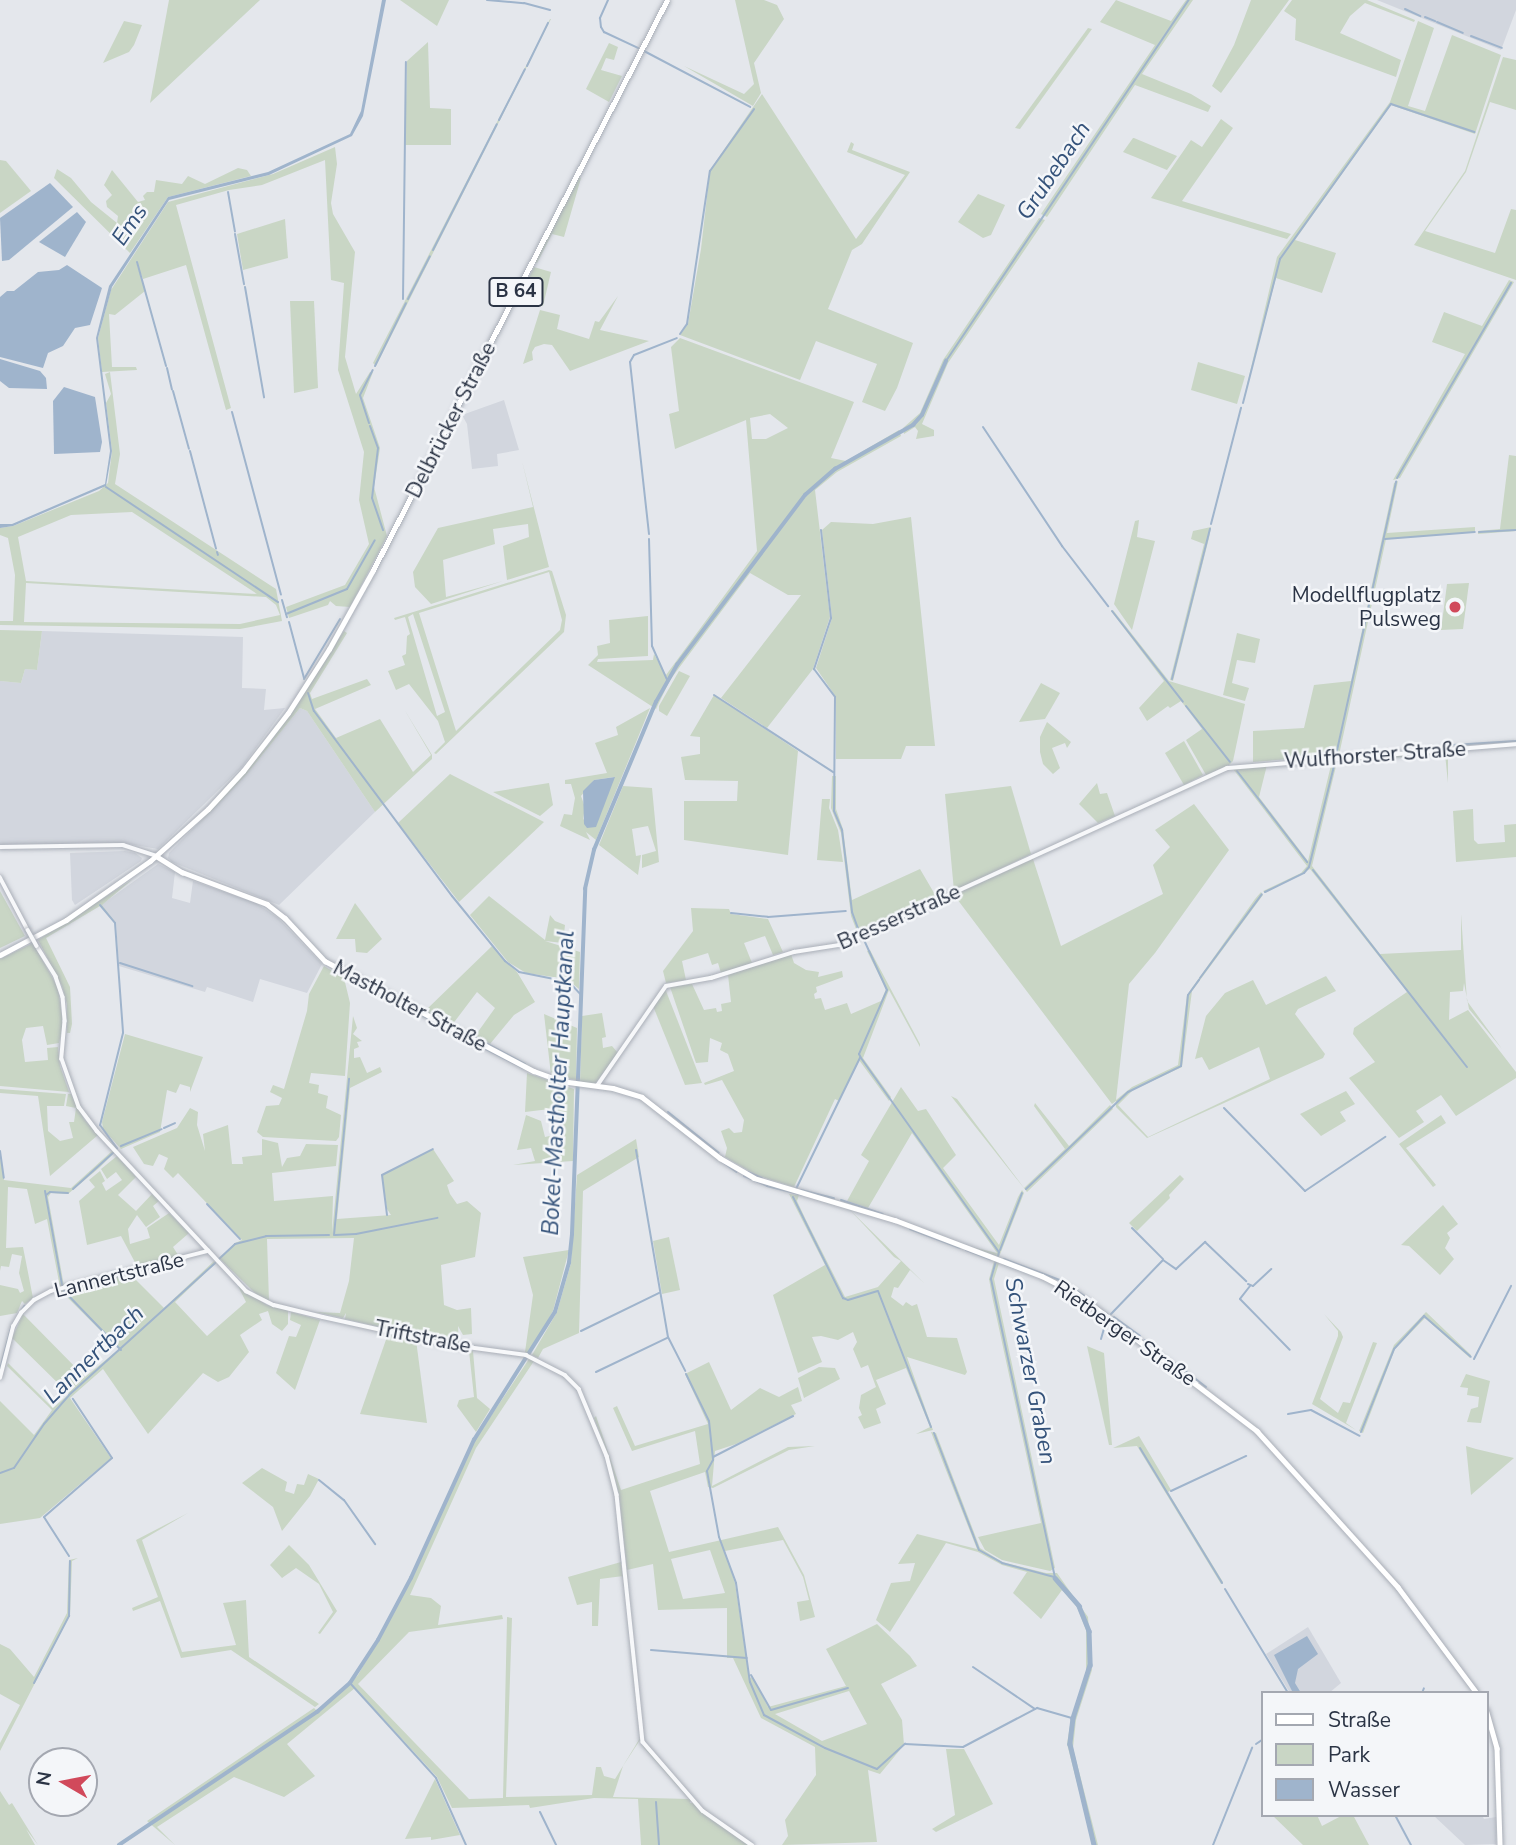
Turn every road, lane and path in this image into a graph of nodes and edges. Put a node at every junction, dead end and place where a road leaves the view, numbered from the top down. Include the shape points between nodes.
1 (667, 0) edge
2 (1516, 744) edge
3 (1234, 766) joint
4 (0, 847) edge
5 (156, 856) junction
6 (0, 877) edge
7 (0, 955) edge
8 (597, 1086) junction
9 (208, 1251) junction
10 (0, 1378) edge
11 (1476, 1691) edge
12 (1488, 1716) edge
13 (752, 1845) edge
14 (1500, 1845) edge

1 - 5 main road, Delbrücker Straße / B 64 via 349,615 307,687 208,808
2 - 3 street, Wulfhorster Straße
3 - 8 street, Bresserstraße via 861,936 666,986
4 - 5 street, Mastholter Straße via 123,845
5 - 7 main road, B 64 via 74,915
5 - 8 main road, Mastholter Straße via 182,872 267,904 317,954 344,972 542,1075
6 - 9 street, Triftstraße, bridge via 63,997 62,1059 79,1107
8 - 11 main road, Rietberger Straße via 648,1101 720,1158 754,1178 853,1206 1076,1293 1257,1431 1398,1587
9 - 10 street, Lannertstraße via 51,1291 34,1300 13,1327
9 - 13 street, Triftstraße via 246,1291 274,1305 445,1344 526,1354 565,1375 579,1389 613,1474 643,1742 703,1811
12 - 14 main road via 1497,1748

